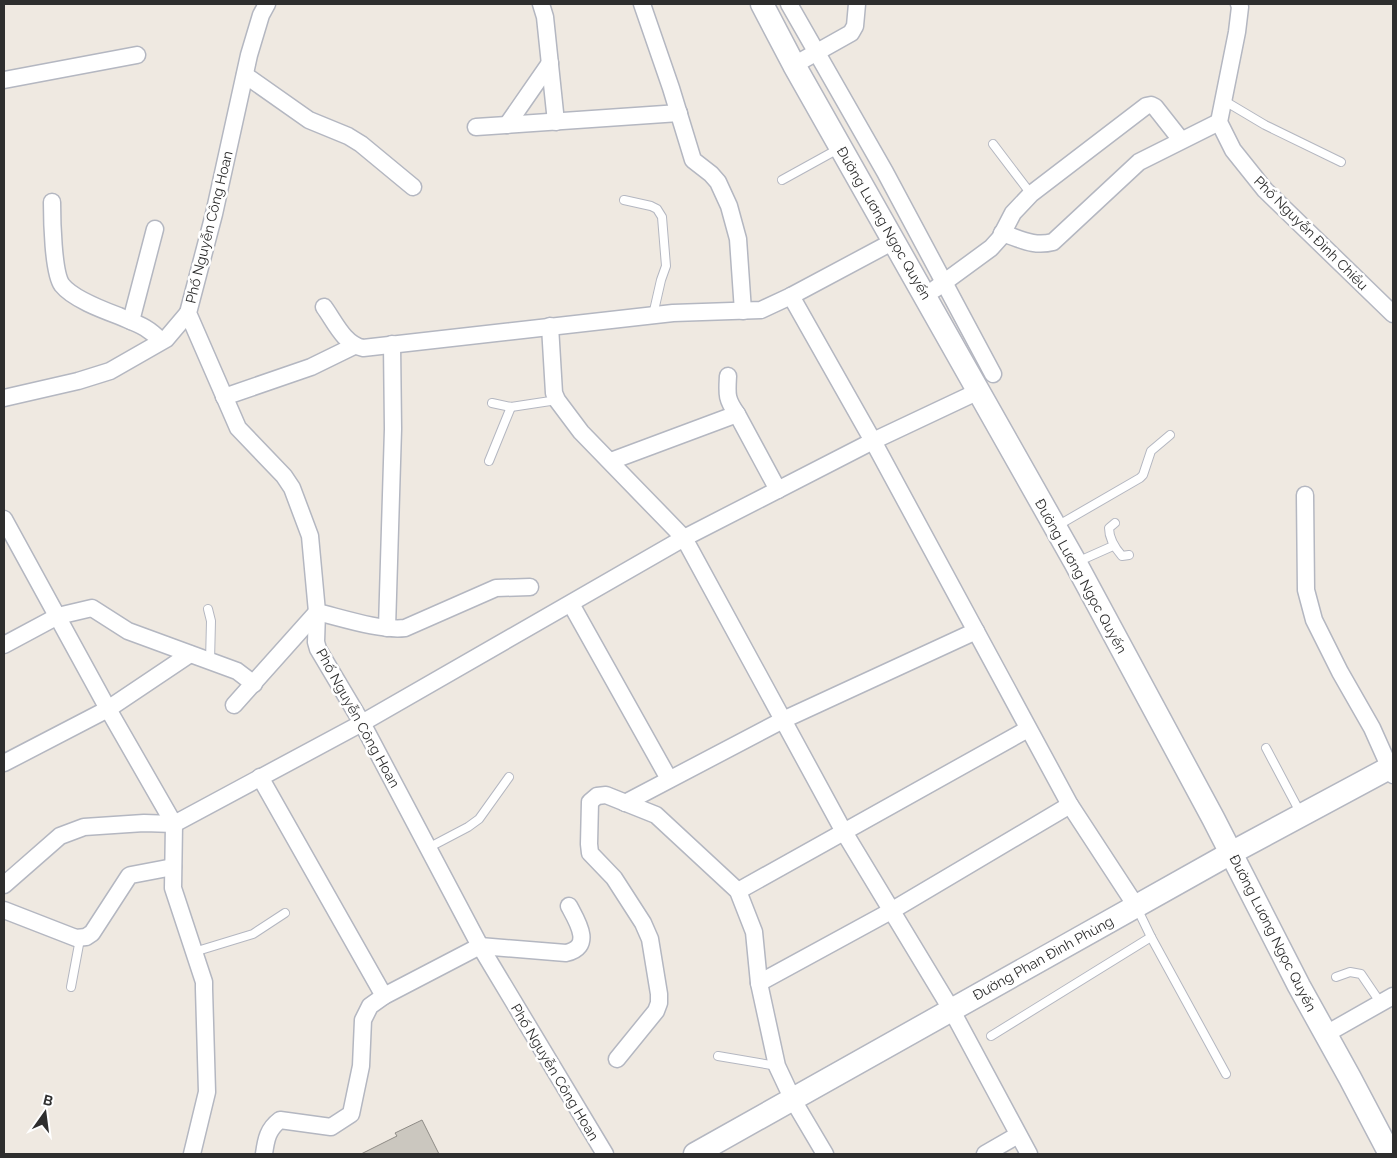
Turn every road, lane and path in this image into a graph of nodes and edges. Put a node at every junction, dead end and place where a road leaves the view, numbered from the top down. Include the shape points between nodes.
1 (267, 4) edge
2 (541, 4) edge
3 (642, 4) edge
4 (762, 4) edge
5 (789, 4) edge
6 (857, 4) edge
7 (1239, 4) edge
8 (817, 53) junction
9 (137, 55) dead end
10 (550, 63) junction
11 (794, 66) junction
12 (244, 75) junction
13 (4, 80) edge
14 (1223, 100) junction
15 (679, 113) junction
16 (556, 122) junction
17 (1219, 122) junction
18 (507, 125) junction
19 (476, 127) dead end
20 (1181, 140) junction
21 (994, 144) dead end
22 (841, 148) junction
23 (1341, 162) dead end
24 (782, 180) dead end
25 (414, 187) dead end
26 (1032, 194) junction
27 (624, 200) dead end
28 (52, 202) dead end
29 (155, 228) dead end
30 (1002, 233) junction
31 (894, 241) junction
32 (944, 283) junction
33 (791, 296) junction
34 (925, 296) junction
35 (324, 307) dead end
36 (743, 311) junction
37 (188, 313) junction
38 (1393, 314) edge
39 (653, 315) junction
40 (131, 321) junction
41 (550, 326) junction
42 (161, 341) junction
43 (392, 344) junction
44 (354, 346) junction
45 (728, 376) dead end
46 (986, 382) junction
47 (4, 396) edge
48 (224, 397) junction
49 (557, 400) junction
50 (492, 403) dead end
51 (511, 407) junction
52 (737, 414) junction
53 (1170, 435) dead end
54 (873, 441) junction
55 (488, 461) dead end
56 (611, 461) junction
57 (778, 490) junction
58 (1305, 495) dead end
59 (4, 519) edge
60 (1115, 522) dead end
61 (1055, 527) junction
62 (684, 538) junction
63 (1113, 546) junction
64 (1129, 555) dead end
65 (1075, 562) junction
66 (530, 587) dead end
67 (570, 604) junction
68 (208, 609) dead end
69 (317, 612) junction
70 (58, 616) junction
71 (387, 628) junction
72 (976, 632) junction
73 (4, 645) edge
74 (190, 654) junction
75 (210, 661) junction
76 (254, 684) junction
77 (234, 705) dead end
78 (108, 709) junction
79 (783, 720) junction
80 (362, 723) junction
81 (1028, 729) junction
82 (1266, 748) dead end
83 (4, 763) edge
84 (1392, 770) edge
85 (260, 777) junction
86 (509, 777) dead end
87 (669, 779) junction
88 (625, 803) junction
89 (1070, 805) junction
90 (1302, 814) junction
91 (174, 824) junction
92 (844, 832) junction
93 (428, 848) junction
94 (1231, 853) junction
95 (173, 867) junction
96 (4, 885) edge
97 (738, 891) junction
98 (570, 906) dead end
99 (1136, 906) junction
100 (4, 910) edge
101 (891, 911) junction
102 (285, 913) dead end
103 (1151, 937) junction
104 (80, 939) junction
105 (480, 946) junction
106 (194, 952) junction
107 (1336, 977) dead end
108 (758, 983) junction
109 (71, 987) dead end
110 (384, 996) junction
111 (1387, 999) edge
112 (951, 1009) junction
113 (1326, 1034) junction
114 (991, 1036) dead end
115 (718, 1056) dead end
116 (616, 1059) dead end
117 (777, 1066) junction
118 (1226, 1074) dead end
119 (793, 1100) junction
120 (1018, 1135) junction
121 (192, 1154) edge
122 (264, 1154) edge
123 (605, 1154) edge
124 (694, 1154) edge
125 (825, 1154) edge
126 (985, 1154) edge
127 (1029, 1154) edge
128 (1390, 1154) edge

1 - 12 street, Phố Nguyễn Công Hoan
2 - 10 street
3 - 15 street
4 - 11 main road, Đường Lương Ngọc Quyến
5 - 8 street
6 - 8 street via 854,30
7 - 14 street via 1237,32
8 - 11 street
8 - 32 street
9 - 13 street
10 - 16 street
10 - 18 street
11 - 22 main road, Đường Lương Ngọc Quyến
12 - 25 street via 309,120 361,144
12 - 37 street, Phố Nguyễn Công Hoan via 214,214
14 - 17 street
14 - 23 lane via 1265,126
15 - 16 street
15 - 36 street via 693,160 718,182 729,206 738,239
16 - 18 street
17 - 20 street
17 - 38 street, Phố Nguyễn Đình Chiểu via 1233,150 1265,190
18 - 19 street
20 - 26 street via 1155,107 1146,106
20 - 30 street via 1139,162 1053,242 1034,244
21 - 26 lane
22 - 24 lane
22 - 31 main road, Đường Lương Ngọc Quyến
26 - 30 street via 1013,213
27 - 39 lane via 657,209 662,217 666,266
28 - 40 street via 53,239 61,283 87,303
29 - 40 street
30 - 32 street via 991,248
31 - 33 street
31 - 34 main road, Đường Lương Ngọc Quyến
32 - 34 street
32 - 46 street
33 - 36 street via 761,310
33 - 54 street
34 - 46 main road, Đường Lương Ngọc Quyến
35 - 44 street
36 - 39 street
37 - 42 street
37 - 48 street, Phố Nguyễn Công Hoan
39 - 41 street
40 - 42 street via 148,328
41 - 43 street
41 - 49 street
42 - 47 street via 110,371
43 - 44 street
43 - 71 street via 394,429
44 - 48 street via 311,367
45 - 52 street via 727,398
46 - 54 street
46 - 61 main road, Đường Lương Ngọc Quyến
48 - 69 street, Phố Nguyễn Công Hoan via 242,434 292,488 310,536
49 - 51 lane
49 - 56 street via 581,432
50 - 51 lane
51 - 55 lane
52 - 56 street
52 - 57 street
53 - 61 lane via 1151,451 1140,478
54 - 57 street
54 - 72 street
56 - 62 street
57 - 62 street
58 - 84 street via 1306,590 1314,620
59 - 70 street
60 - 63 lane via 1109,528
61 - 65 main road, Đường Lương Ngọc Quyến
62 - 67 street
62 - 79 street
63 - 64 lane via 1122,556
63 - 65 lane
65 - 94 main road, Đường Lương Ngọc Quyến
66 - 71 street via 496,588 405,628
67 - 80 street
67 - 87 street
68 - 75 lane via 212,621
69 - 71 street
69 - 76 street
69 - 80 street, Phố Nguyễn Công Hoan via 318,650
70 - 73 street
70 - 74 street via 92,608 128,631
70 - 78 street
72 - 79 street
72 - 81 street
74 - 75 street
74 - 78 street
75 - 76 street via 242,674
76 - 77 street
78 - 83 street
78 - 91 street
79 - 87 street
79 - 92 street
80 - 85 street
80 - 93 street, Phố Nguyễn Công Hoan
81 - 89 street
81 - 92 street
82 - 90 lane
84 - 90 main road, Đường Phan Đình Phùng
85 - 91 street
85 - 110 street
86 - 93 lane via 479,819
87 - 88 street
88 - 97 street via 656,815
88 - 116 street via 606,795 597,796 590,802 590,853 614,878 643,923 650,939 659,994 656,1011
89 - 99 street
89 - 101 street
90 - 94 main road, Đường Phan Đình Phùng
91 - 95 street
91 - 96 street via 84,827 60,836
92 - 97 street
92 - 101 street
93 - 105 street, Phố Nguyễn Công Hoan
94 - 99 main road, Đường Phan Đình Phùng
94 - 113 main road, Đường Lương Ngọc Quyến
95 - 104 street via 131,874 92,933
95 - 106 street via 174,895
97 - 108 street via 754,932
98 - 105 street via 582,937 573,952
99 - 103 lane
99 - 112 main road, Đường Phan Đình Phùng
100 - 104 street
101 - 108 street
101 - 112 street
102 - 106 lane via 253,934
103 - 114 lane
103 - 118 lane
104 - 109 lane
105 - 110 street
105 - 123 street, Phố Nguyễn Công Hoan
106 - 121 street via 204,989 208,1087
107 - 111 lane via 1350,972 1361,974
108 - 117 street
110 - 122 street via 370,1006 362,1020 361,1066 351,1114 331,1127 280,1120 271,1127
111 - 113 street
112 - 119 main road, Đường Phan Đình Phùng
112 - 120 street
113 - 128 main road, Đường Lương Ngọc Quyến
115 - 117 lane
117 - 119 street
119 - 124 main road, Đường Phan Đình Phùng
119 - 125 street
120 - 126 street
120 - 127 street

